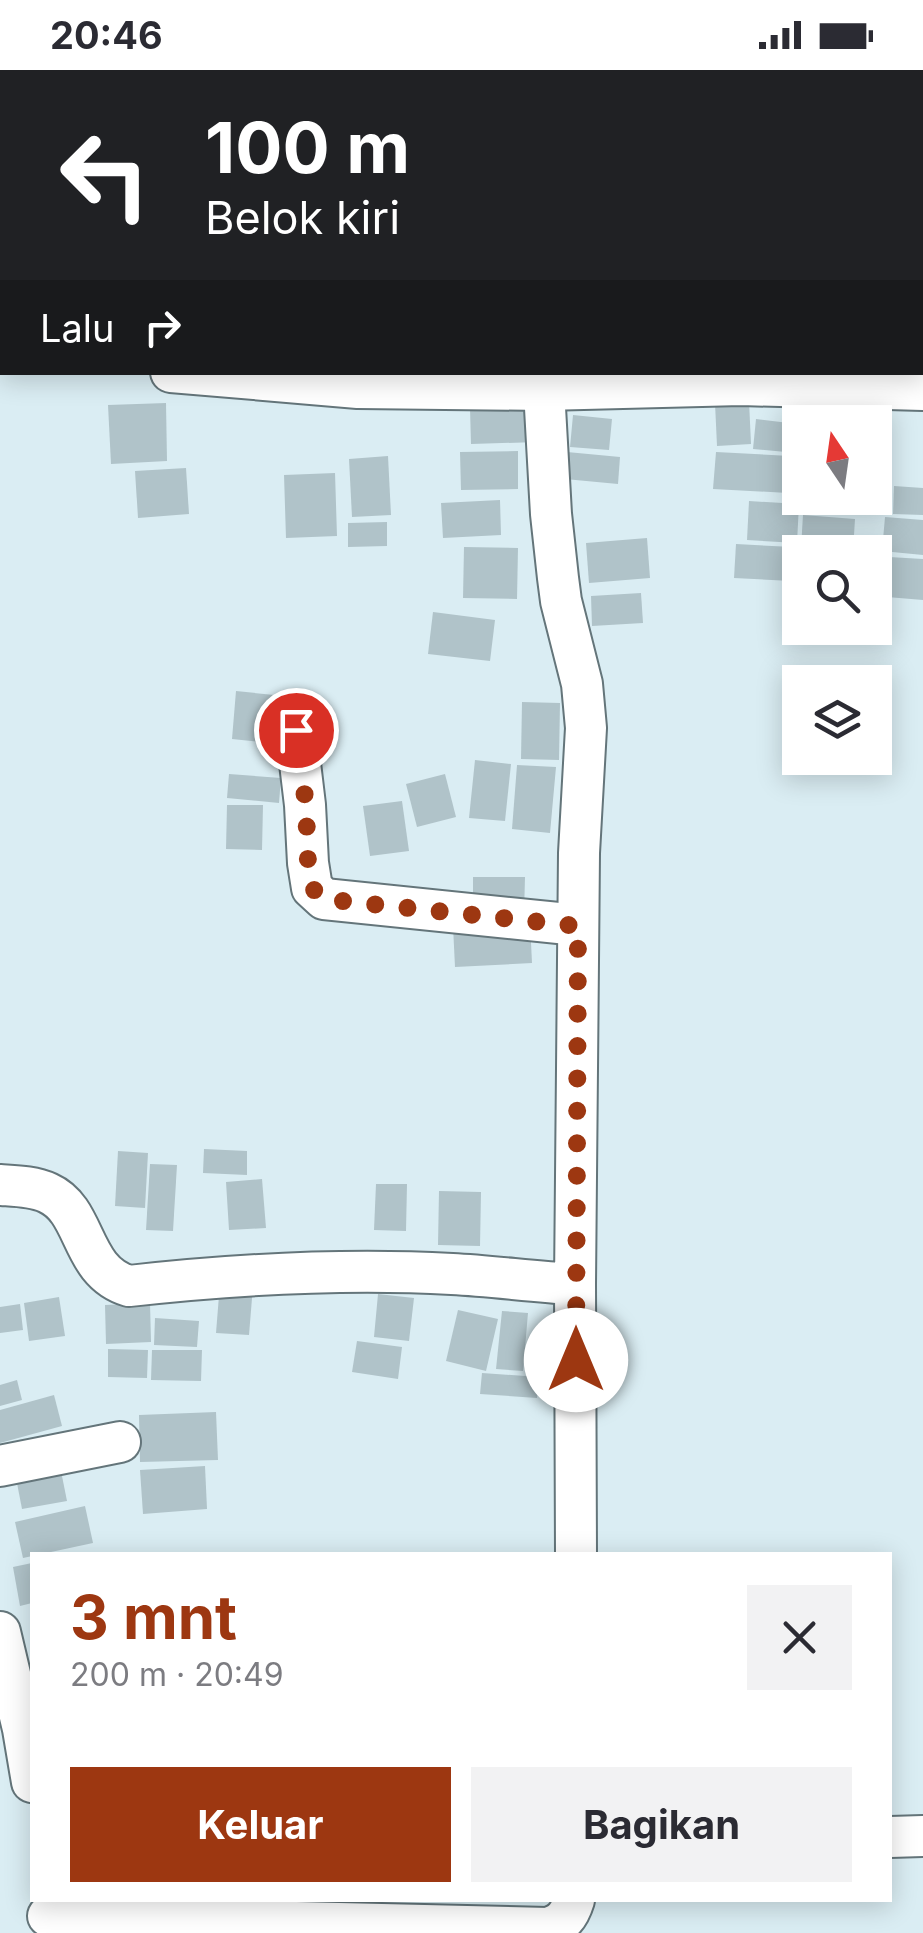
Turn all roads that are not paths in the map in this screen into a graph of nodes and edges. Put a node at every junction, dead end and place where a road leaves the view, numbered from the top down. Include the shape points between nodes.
1 (206, 375) edge
2 (544, 390) junction
3 (923, 390) edge
4 (296, 730) dead end
5 (578, 926) junction
6 (0, 1185) edge
7 (575, 1284) junction
8 (120, 1442) dead end
9 (0, 1466) edge
10 (576, 1552) edge
11 (0, 1632) edge
12 (30, 1769) edge
13 (892, 1836) edge
14 (923, 1836) edge
15 (573, 1902) edge
16 (48, 1916) edge

1 - 2 street via 358,388
2 - 3 street
2 - 5 street via 558,578 585,705
4 - 5 street via 312,888 324,899
5 - 7 street
6 - 7 street via 52,1194 98,1266 129,1286 349,1271
7 - 10 street
8 - 9 street
11 - 12 street
13 - 14 street
15 - 16 street via 570,1914 548,1928

